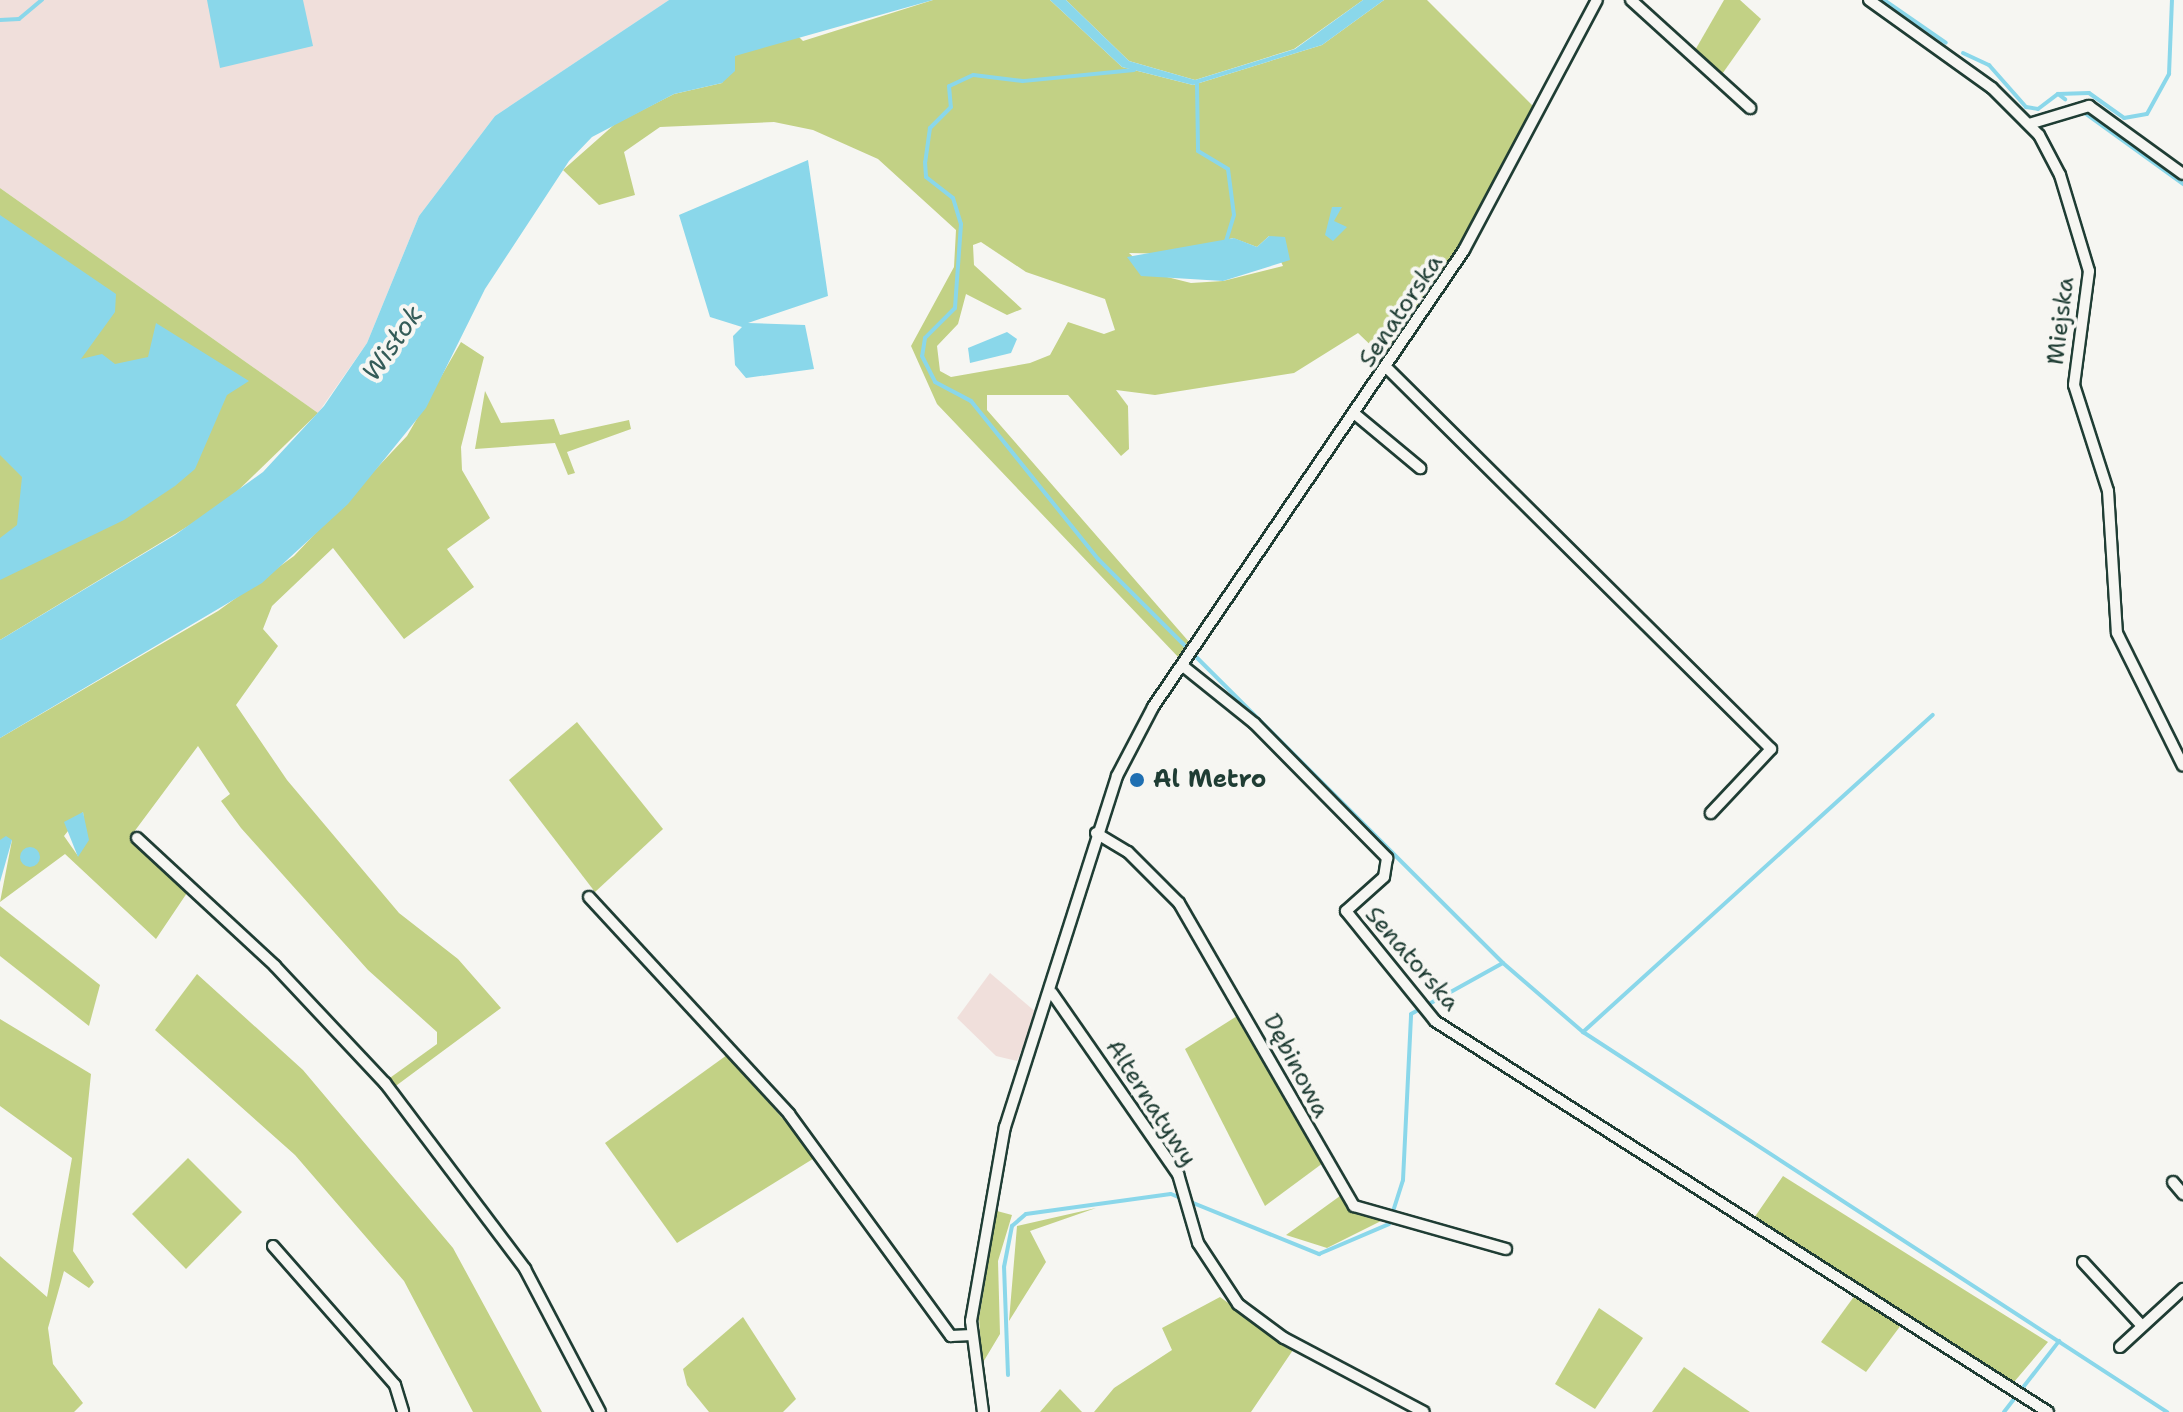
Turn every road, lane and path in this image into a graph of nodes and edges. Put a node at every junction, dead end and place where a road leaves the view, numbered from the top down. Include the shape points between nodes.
1 (1597, 0) edge
2 (1631, 0) edge
3 (1869, 0) edge
4 (1750, 108) dead end
5 (2029, 124) junction
6 (2183, 173) edge
7 (1387, 368) junction
8 (1355, 414) junction
9 (1420, 468) dead end
10 (1183, 666) junction
11 (2183, 766) edge
12 (1711, 813) dead end
13 (1096, 833) junction
14 (137, 838) dead end
15 (589, 897) dead end
16 (1052, 993) junction
17 (2173, 1182) dead end
18 (2183, 1194) edge
19 (273, 1246) dead end
20 (1506, 1249) dead end
21 (2083, 1262) dead end
22 (2183, 1289) edge
23 (2142, 1326) junction
24 (972, 1335) junction
25 (2120, 1347) dead end
26 (403, 1412) edge
27 (600, 1412) edge
28 (983, 1412) edge
29 (1424, 1412) edge
30 (2048, 1412) edge

1 - 7 street, Senatorska via 1483,219
2 - 4 street
3 - 5 street, Miejska
5 - 6 street via 2089,106
5 - 11 street, Miejska via 2052,157 2087,255 2074,385 2108,491 2117,633
7 - 8 street, Senatorska
7 - 12 street via 1771,749
8 - 9 street
8 - 10 street, Senatorska
10 - 13 street, Senatorska via 1138,732
10 - 30 street, Senatorska via 1254,723 1387,858 1384,877 1346,911 1425,1010 1475,1051
13 - 16 street, Senatorska
13 - 20 street, Dębinowa via 1128,852 1179,903 1354,1206
14 - 27 street via 275,966 385,1083 525,1269
15 - 24 street via 789,1114 951,1336
16 - 24 street, Senatorska via 1012,1095 975,1281
16 - 29 street, Alternatywy via 1172,1163 1198,1243 1238,1304 1284,1338
17 - 18 street
19 - 26 street via 311,1281 395,1385
21 - 23 street
22 - 23 street
23 - 25 street
24 - 28 street, Senatorska

